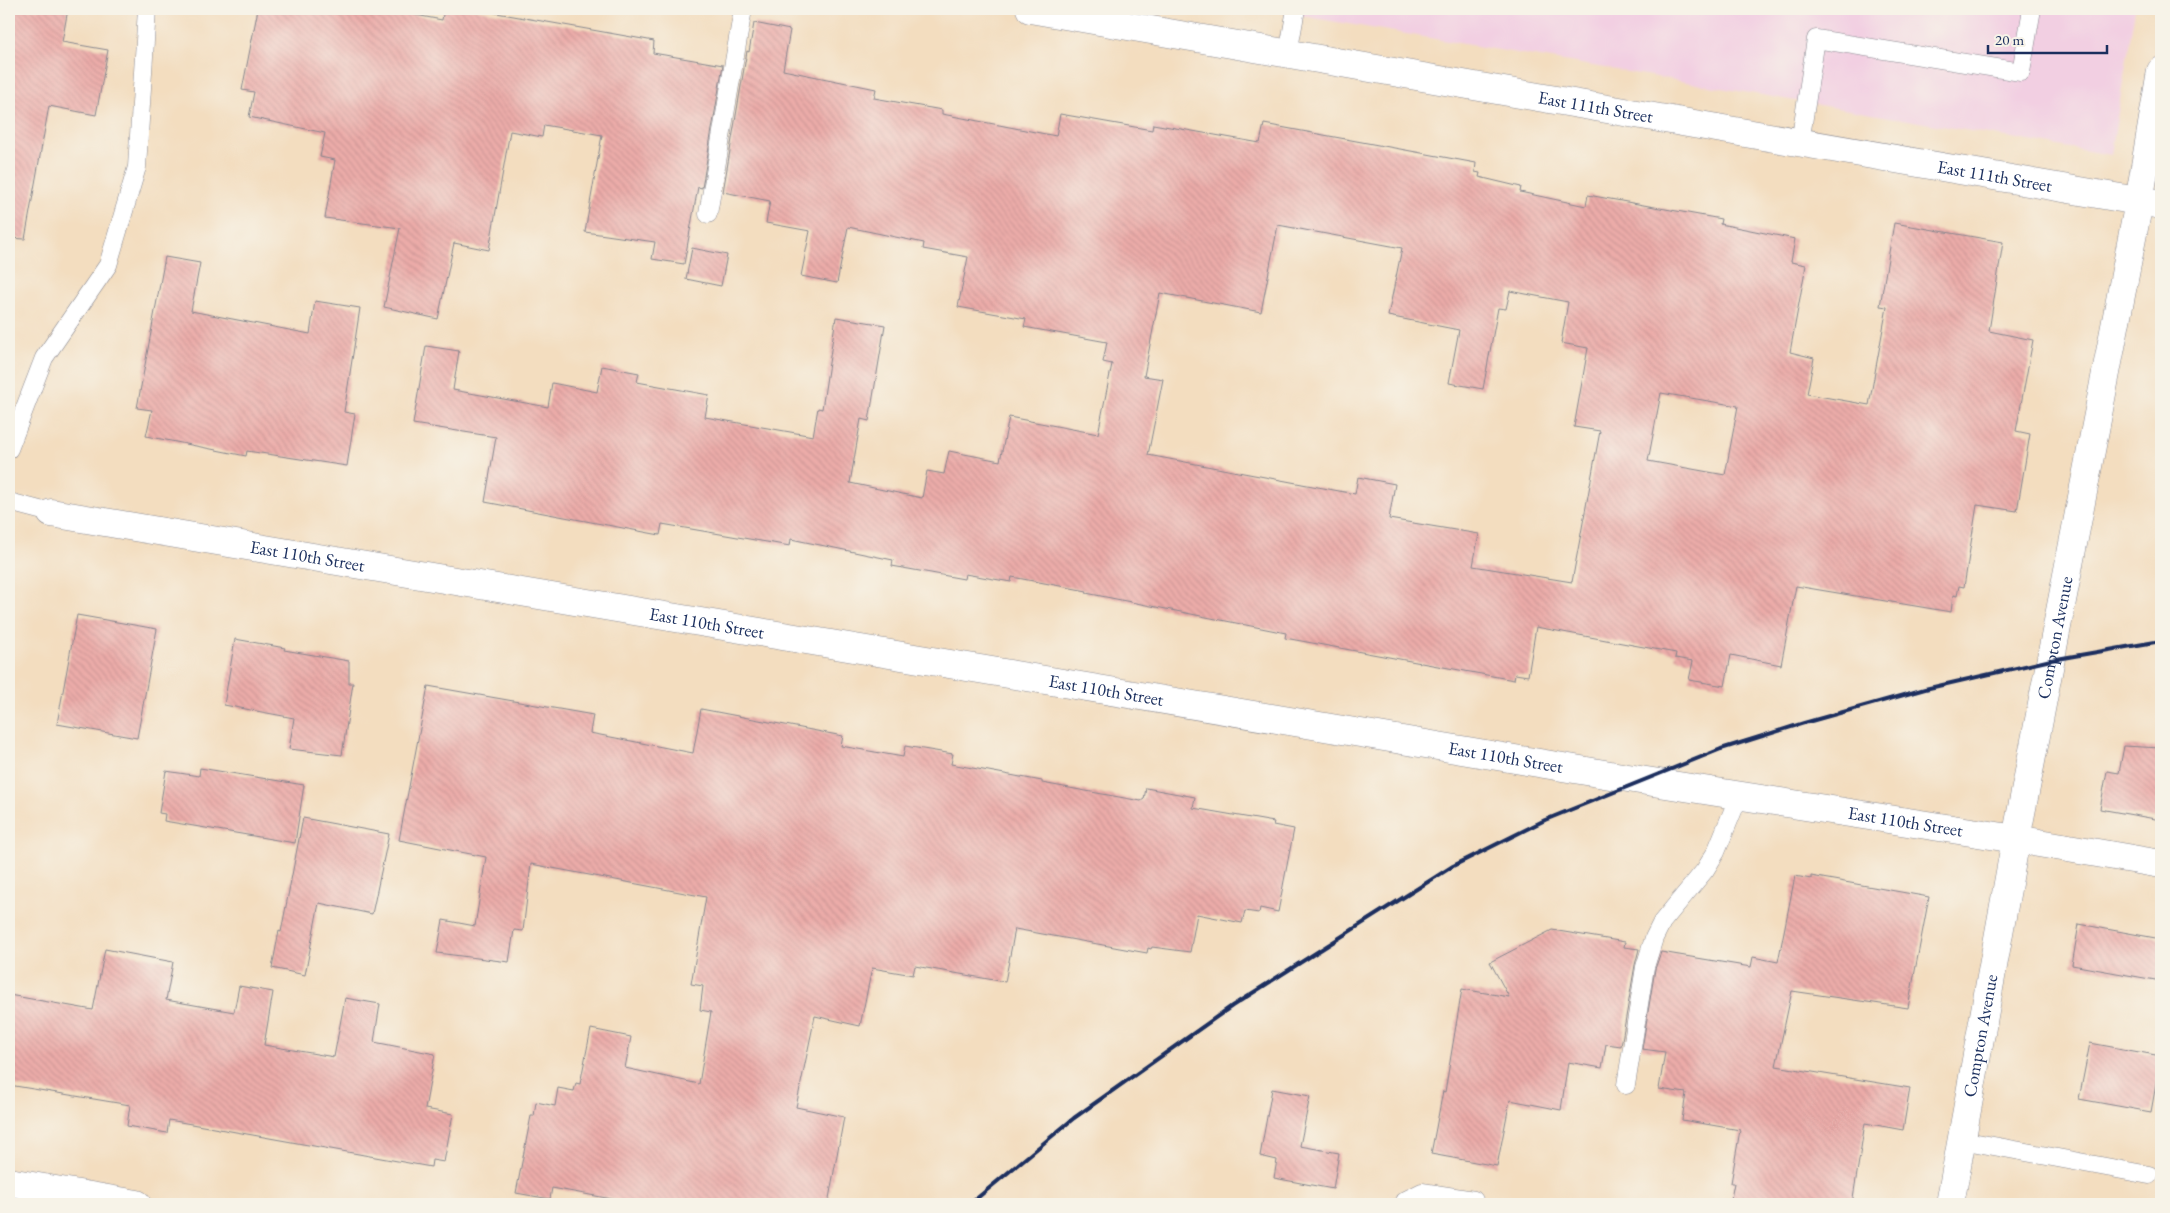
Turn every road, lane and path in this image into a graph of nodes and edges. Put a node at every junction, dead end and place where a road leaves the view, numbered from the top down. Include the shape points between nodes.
1 (147, 9) edge
2 (743, 9) edge
3 (1296, 9) edge
4 (2032, 9) edge
5 (1042, 10) edge
6 (1288, 54) junction
7 (2161, 71) edge
8 (1800, 142) junction
9 (2150, 204) edge
10 (708, 214) dead end
11 (9, 449) edge
12 (9, 502) edge
13 (51, 513) joint
14 (1739, 796) junction
15 (2016, 838) junction
16 (2161, 864) edge
17 (1626, 1085) dead end
18 (1961, 1140) junction
19 (2149, 1175) dead end
20 (9, 1182) edge
21 (1474, 1200) dead end
22 (138, 1204) edge
23 (1403, 1204) edge
24 (1950, 1204) edge

1 - 11 lane via 137,166 108,265 44,358
2 - 10 lane
3 - 6 lane
4 - 8 lane via 2022,72 1816,39
5 - 6 street, East 111th Street
6 - 8 street, East 111th Street
7 - 9 street, Compton Avenue
8 - 9 street, East 111th Street
9 - 15 street, Compton Avenue
12 - 13 lane
13 - 14 street, East 110th Street
14 - 15 street, East 110th Street
14 - 17 lane via 1716,852 1662,922 1654,938 1645,967
15 - 16 street, East 110th Street
15 - 18 street, Compton Avenue
18 - 19 lane
18 - 24 street, Compton Avenue
20 - 22 street
21 - 23 lane via 1422,1192

